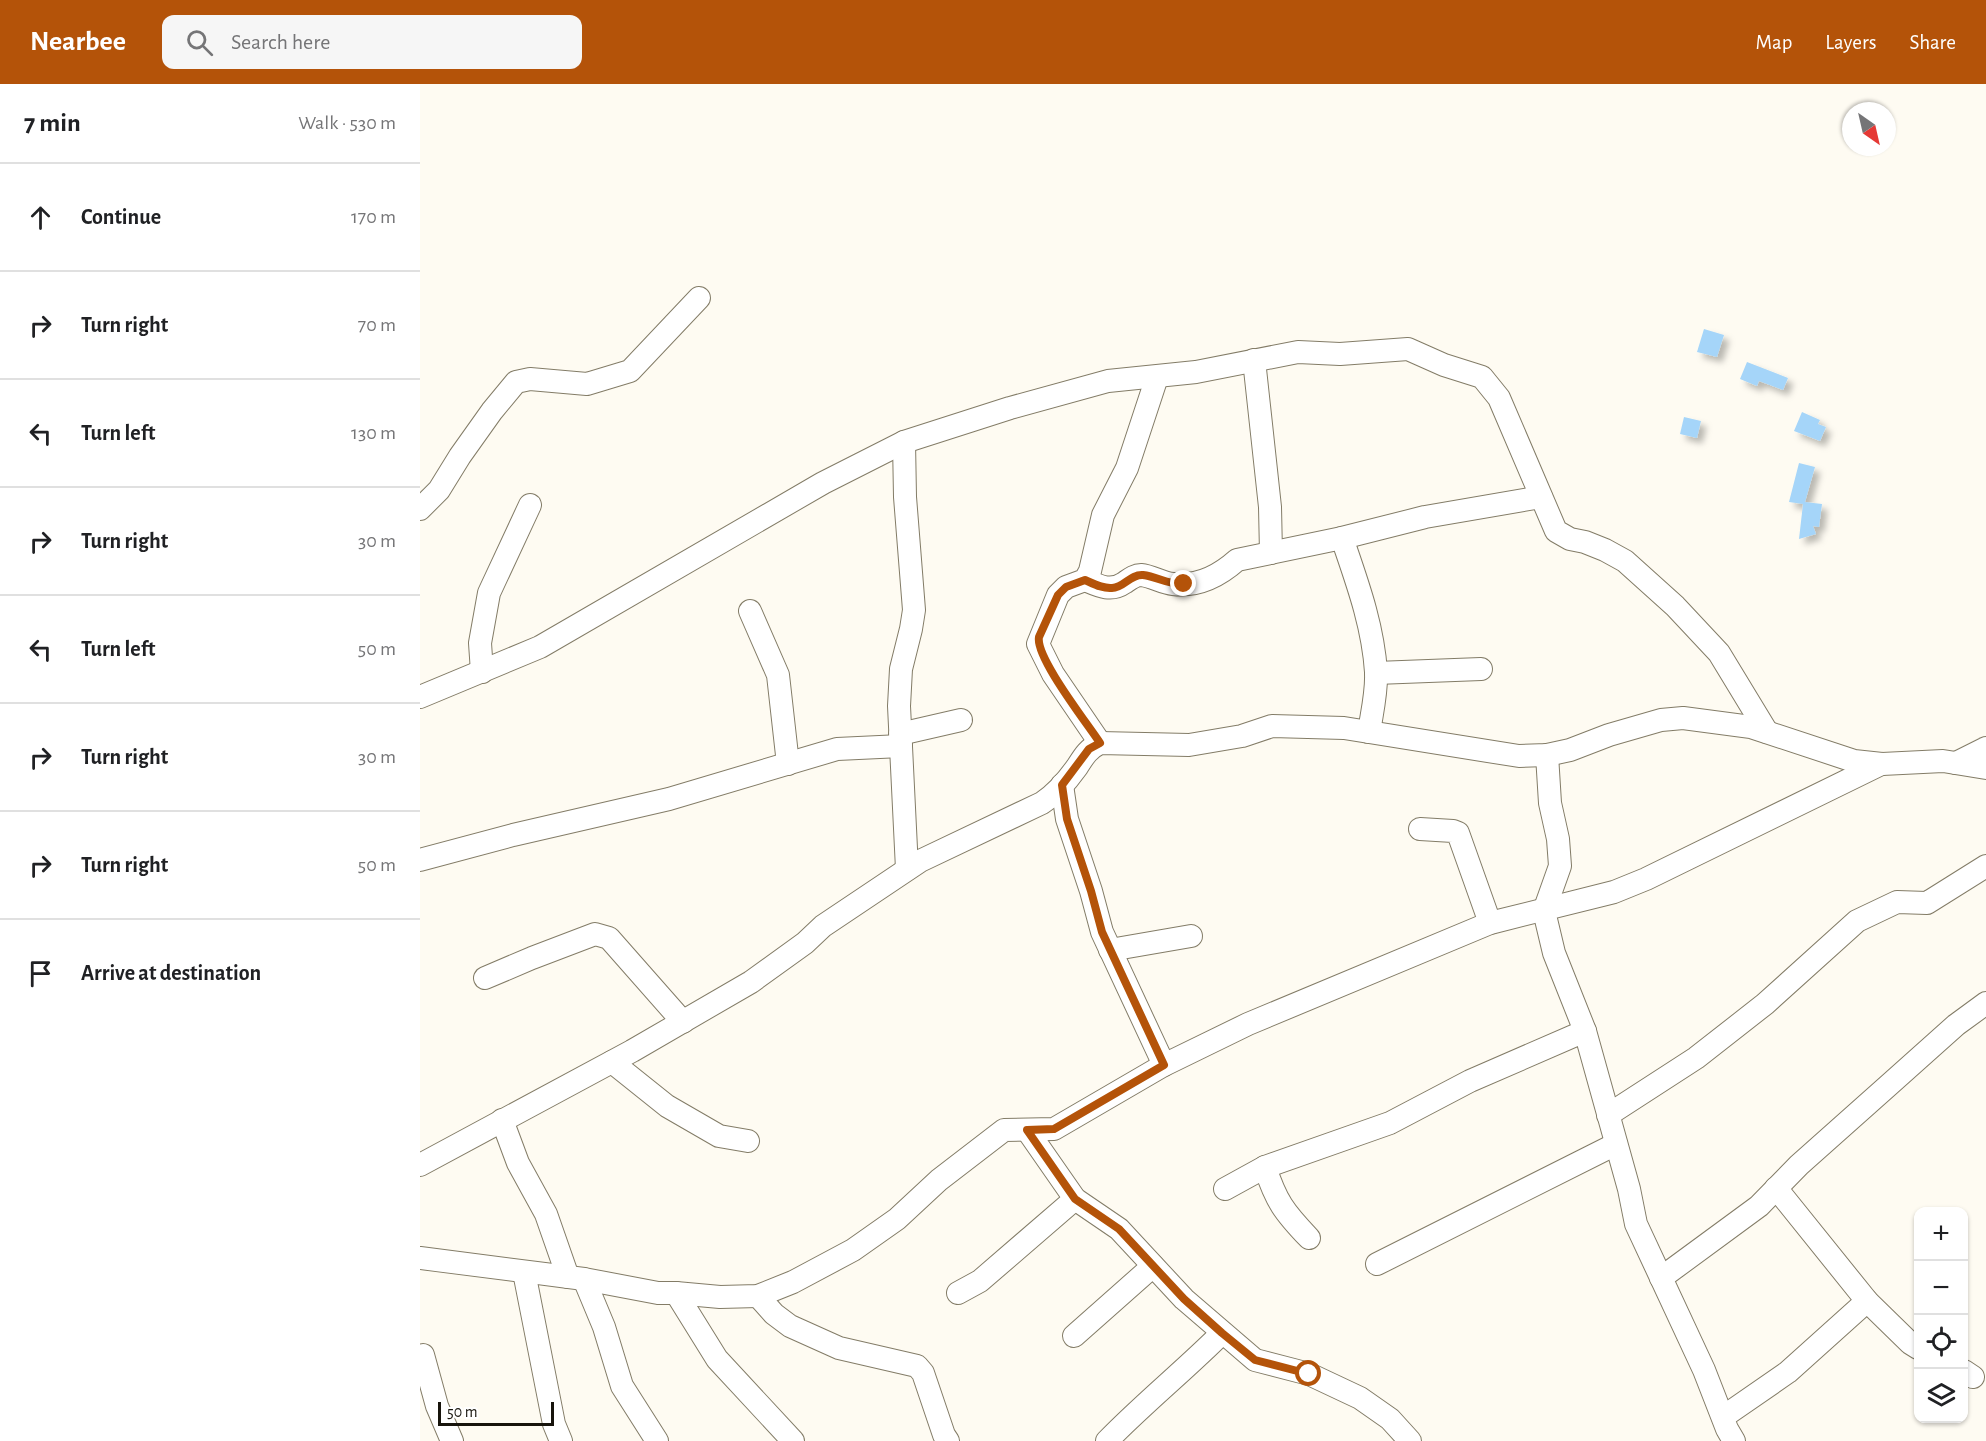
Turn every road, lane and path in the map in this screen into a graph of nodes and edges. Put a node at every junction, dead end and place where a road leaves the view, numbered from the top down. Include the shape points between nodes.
1 (699, 298) dead end
2 (1254, 360) junction
3 (1157, 377) junction
4 (904, 442) junction
5 (1541, 497) junction
6 (530, 506) dead end
7 (420, 509) edge
8 (1342, 538) junction
9 (1271, 553) junction
10 (1085, 580) junction
11 (750, 611) dead end
12 (1481, 669) dead end
13 (482, 672) junction
14 (1376, 673) junction
15 (420, 697) edge
16 (961, 720) dead end
17 (1369, 732) junction
18 (1767, 732) junction
19 (901, 740) junction
20 (1100, 743) junction
21 (1986, 748) edge
22 (1547, 755) junction
23 (1956, 763) junction
24 (788, 764) junction
25 (1882, 764) junction
26 (1986, 768) edge
27 (1062, 785) junction
28 (1420, 829) dead end
29 (420, 861) edge
30 (1986, 866) edge
31 (907, 869) junction
32 (1544, 911) junction
33 (1490, 922) junction
34 (1191, 936) dead end
35 (1110, 950) junction
36 (485, 978) dead end
37 (1986, 1003) edge
38 (682, 1022) junction
39 (1585, 1031) junction
40 (612, 1062) junction
41 (1164, 1065) junction
42 (1608, 1115) junction
43 (502, 1120) junction
44 (1027, 1130) junction
45 (748, 1141) dead end
46 (1616, 1144) junction
47 (420, 1166) edge
48 (1265, 1167) junction
49 (1776, 1188) junction
50 (1225, 1190) dead end
51 (1075, 1199) junction
52 (1309, 1238) dead end
53 (420, 1258) edge
54 (1377, 1264) dead end
55 (1153, 1266) junction
56 (524, 1272) junction
57 (576, 1278) junction
58 (1661, 1278) junction
59 (676, 1293) junction
60 (958, 1293) dead end
61 (758, 1296) junction
62 (1867, 1301) junction
63 (1222, 1333) junction
64 (1074, 1336) dead end
65 (1914, 1346) edge
66 (423, 1355) dead end
67 (1723, 1417) junction
68 (452, 1441) edge
69 (561, 1441) edge
70 (657, 1441) edge
71 (793, 1441) edge
72 (948, 1441) edge
73 (1107, 1441) edge
74 (1410, 1441) edge
75 (1734, 1441) edge

1 - 7 street via 630,371 587,384 530,379 516,382
2 - 3 street
2 - 5 street via 1298,352 1340,354 1408,349 1482,377 1499,399
2 - 9 street via 1270,507
3 - 4 street via 1108,381
3 - 10 street via 1127,468 1103,515
4 - 13 street via 814,488 540,647
4 - 19 street via 914,610 901,669
5 - 8 street via 1425,517
5 - 18 street via 1556,531 1625,561 1675,606 1719,653
6 - 13 street via 489,593 480,643
8 - 9 street
8 - 14 street via 1366,606
9 - 10 street via 1237,560 1203,582 1173,584 1138,575 1112,588
10 - 20 street via 1066,587 1058,595 1038,644 1053,674
11 - 24 street via 778,675
12 - 14 street
13 - 15 street
14 - 17 street
16 - 19 street
17 - 20 street via 1272,726 1242,736 1189,745
17 - 22 street via 1519,756
18 - 22 street via 1683,718 1661,720
18 - 25 street via 1854,761
19 - 24 street via 837,749
19 - 31 street
20 - 27 street via 1089,749
21 - 23 street
22 - 32 street via 1560,866
23 - 25 street
23 - 26 street
24 - 29 street via 669,799
25 - 32 street via 1646,879
27 - 31 street via 1028,811
27 - 35 street via 1067,819
28 - 33 street via 1458,833
30 - 42 street via 1927,903 1897,902 1857,921 1765,1004 1696,1058
31 - 38 street via 823,926 751,982
32 - 33 street
32 - 39 street via 1554,953
33 - 41 street via 1248,1024
34 - 35 street
35 - 41 street
36 - 38 street via 595,934 609,938
37 - 49 street
38 - 40 street
39 - 42 street
39 - 48 street via 1470,1081 1390,1123
40 - 43 street
40 - 45 street via 684,1116 719,1136
41 - 44 street via 1054,1129
42 - 46 street
43 - 47 street
43 - 57 street
44 - 51 street
44 - 61 street via 1004,1130 939,1179 897,1219 853,1250
46 - 54 street
46 - 58 street via 1636,1224
48 - 50 street
48 - 52 street via 1273,1193
49 - 58 street via 1759,1206
49 - 62 street
51 - 55 street via 1119,1229
51 - 60 street via 980,1281
53 - 56 street
55 - 63 street
55 - 64 street
56 - 57 street
56 - 69 street via 554,1424
57 - 59 street
57 - 70 street via 604,1327 622,1386
58 - 67 street
59 - 61 street
59 - 71 street via 717,1359
61 - 72 street via 790,1326 839,1348 917,1366
62 - 65 street
62 - 67 street via 1788,1372
63 - 73 street
63 - 74 street via 1255,1360 1309,1374 1360,1398 1390,1419
66 - 68 street via 437,1406
67 - 75 street

